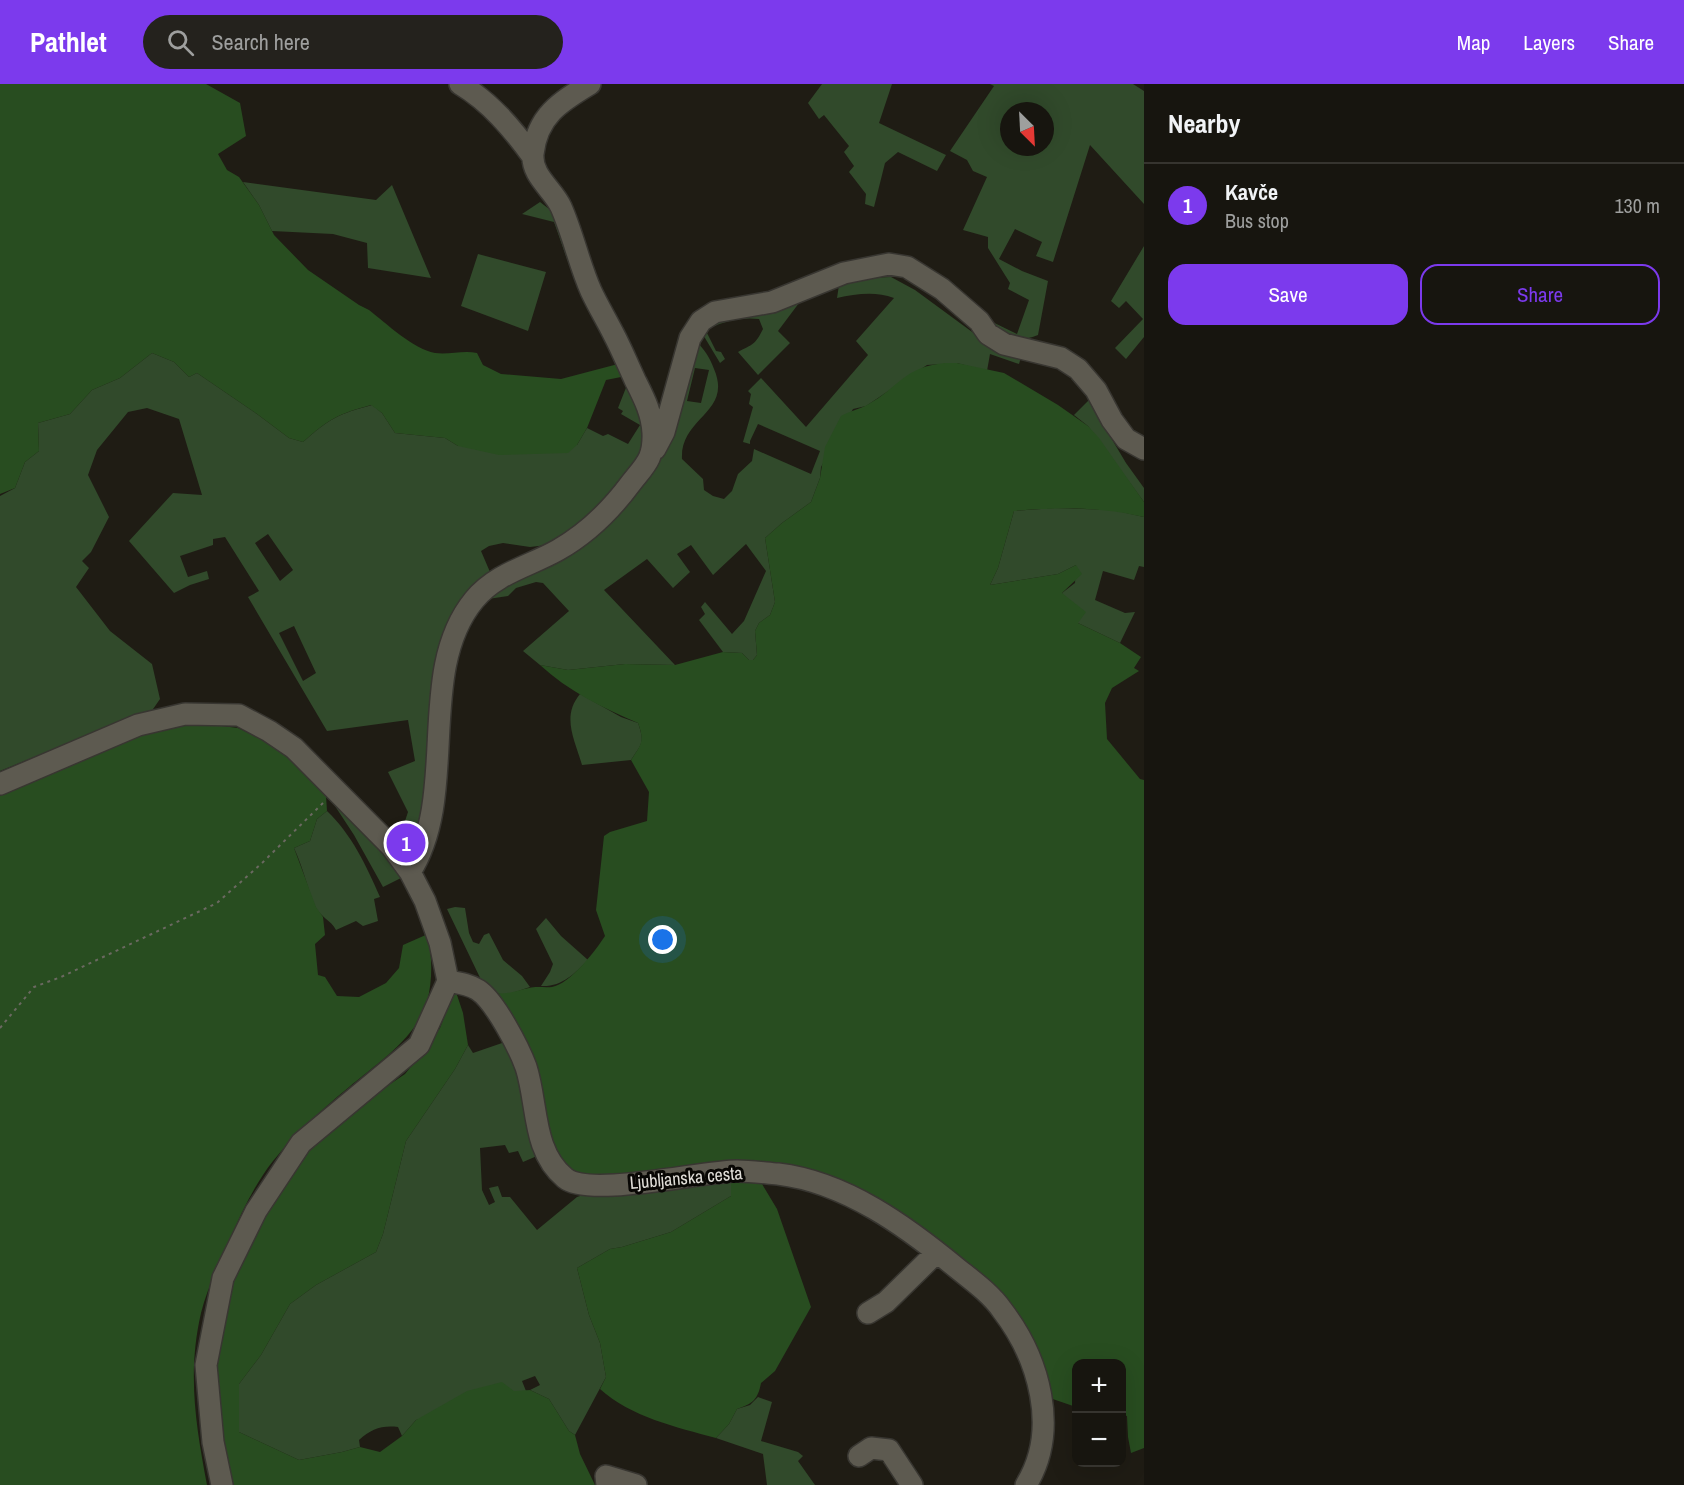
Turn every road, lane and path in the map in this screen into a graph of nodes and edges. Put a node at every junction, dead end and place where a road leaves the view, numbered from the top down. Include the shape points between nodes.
1 (460, 84) edge
2 (590, 84) edge
3 (533, 157) junction
4 (1144, 449) edge
5 (651, 457) junction
6 (0, 784) edge
7 (336, 790) junction
8 (410, 872) junction
9 (448, 981) junction
10 (0, 1028) edge
11 (937, 1252) junction
12 (868, 1314) dead end
13 (859, 1456) dead end
14 (222, 1485) edge
15 (607, 1485) edge
16 (636, 1485) edge
17 (912, 1485) edge
18 (1026, 1485) edge

1 - 3 street via 495,111
2 - 3 street via 548,113 537,134
3 - 5 street via 538,175 560,205 590,289 648,405 653,434
4 - 5 street via 1126,439 1078,369 1061,358 1004,344 988,334 942,289 907,267 889,264 844,273 772,302 715,312 701,321 690,338 664,432
5 - 8 street via 599,520 558,550 496,581 475,599 462,618 443,677 428,835
6 - 7 street via 138,725 185,714 239,715 294,748
7 - 8 street via 391,846
7 - 10 path via 217,903 34,987
8 - 9 street via 440,943
9 - 11 street, Ljubljanska cesta via 480,991 504,1022 526,1068 537,1129 549,1158 566,1179 594,1186 736,1171 816,1181 866,1205 917,1235
9 - 14 street via 419,1045 302,1143 256,1211 223,1278 206,1365 213,1442
11 - 12 street via 886,1302
11 - 18 street, Ljubljanska cesta via 1001,1307 1020,1336 1036,1376 1044,1413 1041,1450
13 - 17 street via 872,1448 889,1450
15 - 16 street via 606,1476

